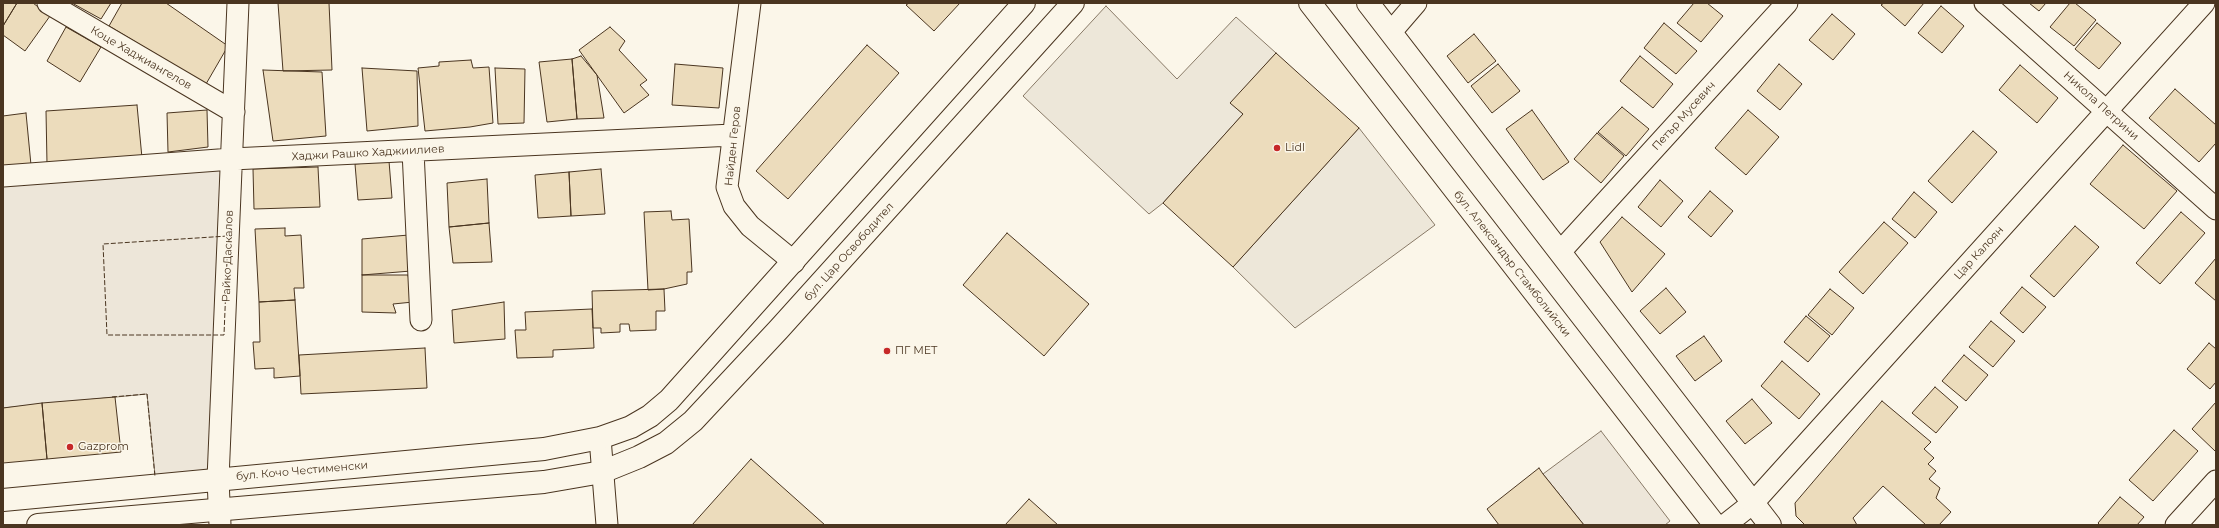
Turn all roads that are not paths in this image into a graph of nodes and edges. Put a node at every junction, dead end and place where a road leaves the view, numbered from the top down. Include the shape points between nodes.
1 (48, 3) edge
2 (238, 3) edge
3 (750, 3) edge
4 (1024, 3) edge
5 (1073, 3) edge
6 (1310, 3) edge
7 (1368, 3) edge
8 (1787, 3) edge
9 (1985, 3) edge
10 (2204, 3) edge
11 (1412, 8) edge
12 (1391, 32) junction
13 (2106, 111) junction
14 (234, 112) junction
15 (733, 135) junction
16 (413, 151) junction
17 (232, 159) junction
18 (3, 176) edge
19 (2216, 209) edge
20 (1560, 252) junction
21 (794, 262) junction
22 (421, 320) dead end
23 (600, 438) junction
24 (602, 472) junction
25 (218, 479) junction
26 (2216, 481) edge
27 (3, 500) edge
28 (1753, 503) junction
29 (220, 518) edge
30 (61, 524) edge
31 (38, 525) edge
32 (607, 525) edge
33 (1715, 525) edge
34 (1725, 525) edge
35 (1770, 525) edge
36 (2176, 525) edge

1 - 14 street, Коце Хаджиангелов
2 - 14 street, Райко Даскалов
3 - 15 street, Найден Геров
4 - 21 street
5 - 24 street, бул. Цар Освободител via 693,421 666,443
6 - 33 street, бул. Александър Стамболийски
7 - 12 street
8 - 20 street, Петър Мусевич
9 - 13 street, Никола Петрини
10 - 13 street, Цар Калоян
11 - 12 street
12 - 20 street
13 - 19 street, Никола Петрини
13 - 28 street, Цар Калоян
14 - 17 street, Райко Даскалов
15 - 16 street, Хаджи Рашко Хаджиилиев
15 - 21 street, Найден Геров via 727,187 734,206 750,226
16 - 17 street, Хаджи Рашко Хаджиилиев
16 - 22 street
17 - 18 street, Хаджи Рашко Хаджиилиев
17 - 25 street, Райко Даскалов
20 - 28 street
21 - 23 street via 670,400 631,427
23 - 24 street
23 - 25 street, бул. Кочо Честименски via 544,449
24 - 29 street via 544,482
24 - 32 street
25 - 27 street, бул. Кочо Честименски
25 - 29 street, Райко Даскалов
26 - 36 street
28 - 34 street, Цар Калоян
28 - 35 street
29 - 30 street
30 - 31 street

